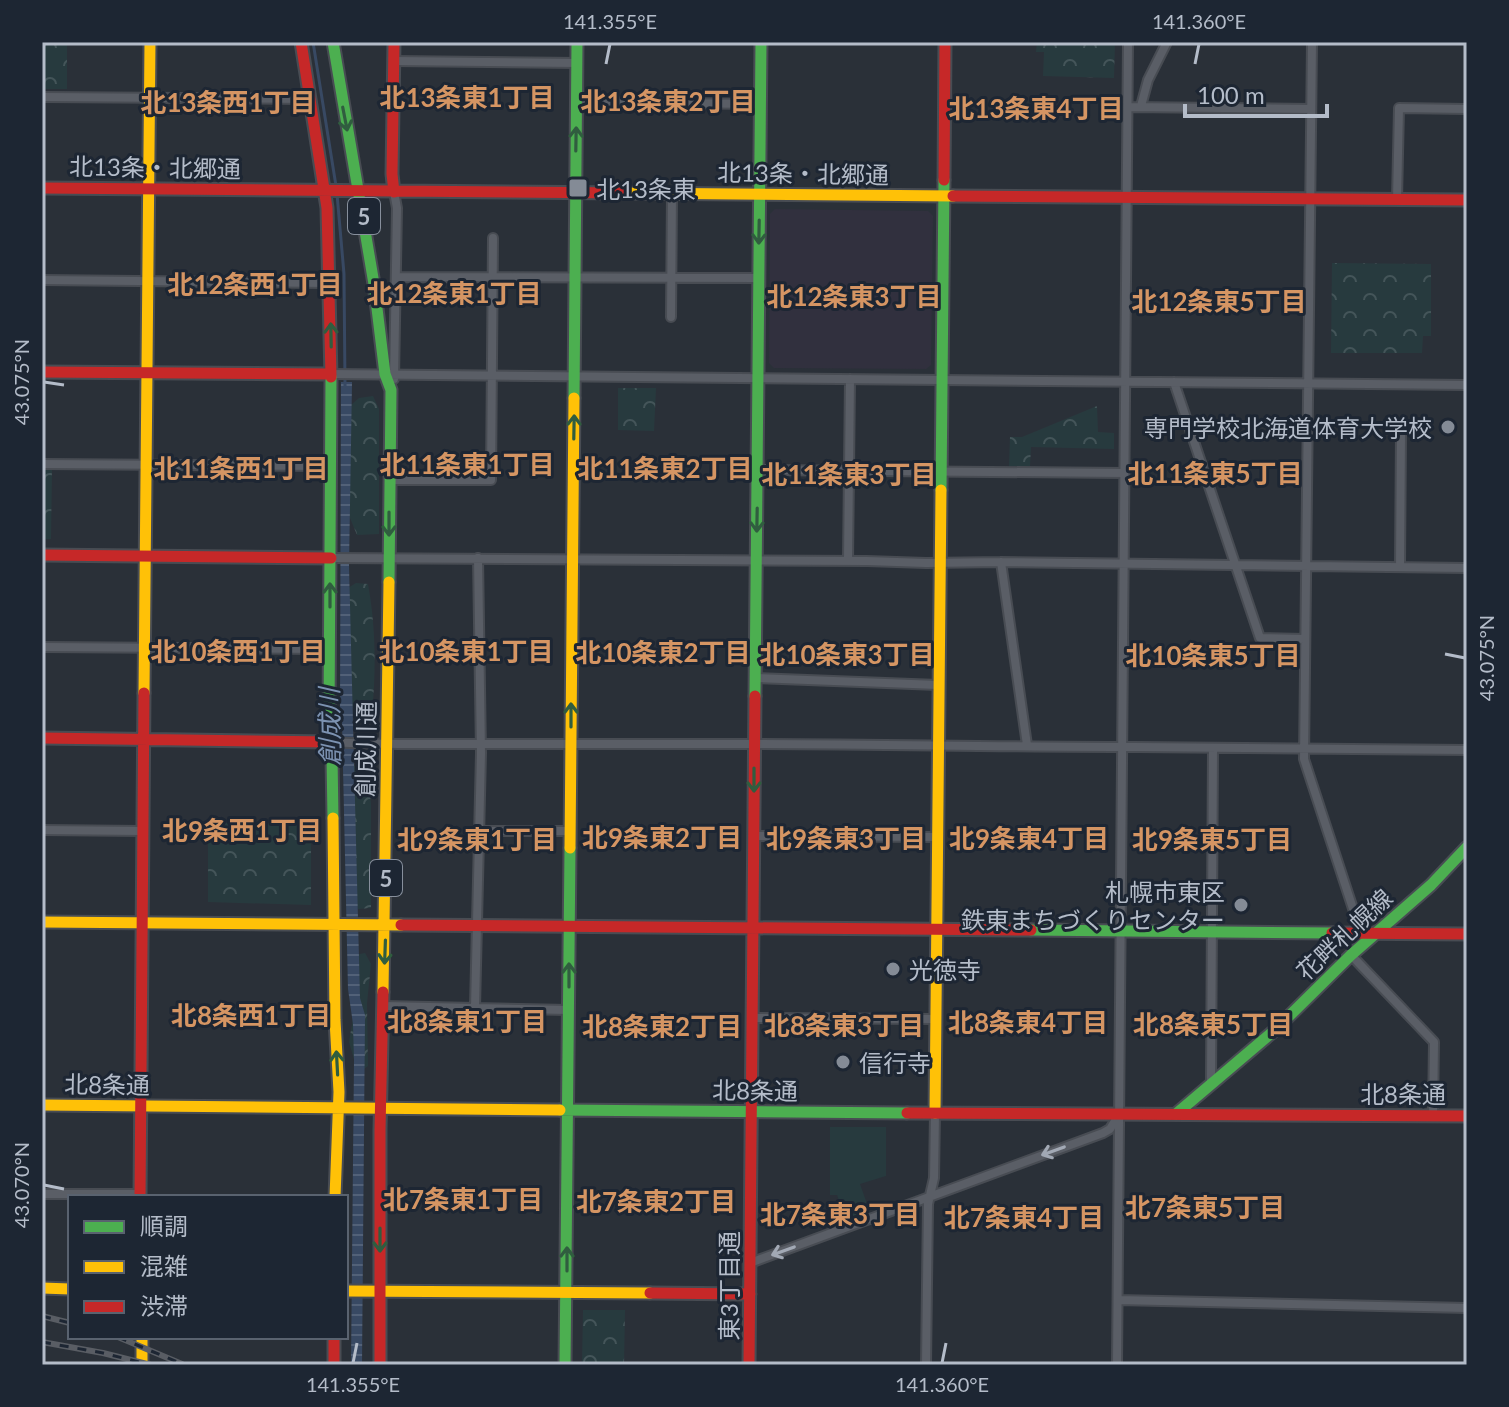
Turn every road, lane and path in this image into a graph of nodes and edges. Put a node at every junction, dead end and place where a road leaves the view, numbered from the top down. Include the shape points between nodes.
1 (150, 42) edge
2 (301, 42) edge
3 (333, 42) edge
4 (394, 42) edge
5 (577, 42) edge
6 (761, 42) edge
7 (945, 42) edge
8 (1128, 42) edge
9 (1167, 42) edge
10 (1312, 42) edge
11 (394, 61) junction
12 (577, 63) junction
13 (42, 97) edge
14 (150, 98) junction
15 (310, 99) junction
16 (577, 102) junction
17 (760, 104) junction
18 (1141, 106) junction
19 (1128, 107) junction
20 (1311, 109) junction
21 (1467, 109) edge
22 (42, 188) edge
23 (149, 189) junction
24 (334, 191) junction
25 (359, 191) junction
26 (394, 192) junction
27 (576, 193) junction
28 (672, 194) junction
29 (759, 195) junction
30 (943, 196) junction
31 (1127, 198) junction
32 (1311, 200) junction
33 (1397, 200) junction
34 (1467, 200) edge
35 (493, 238) dead end
36 (396, 277) junction
37 (493, 277) junction
38 (575, 277) junction
39 (671, 278) junction
40 (759, 278) junction
41 (42, 280) edge
42 (148, 281) junction
43 (329, 283) junction
44 (671, 317) dead end
45 (42, 372) edge
46 (148, 373) junction
47 (335, 374) junction
48 (390, 375) junction
49 (492, 376) junction
50 (574, 376) junction
51 (758, 378) junction
52 (850, 379) junction
53 (942, 380) junction
54 (1125, 381) junction
55 (1174, 382) junction
56 (1308, 383) junction
57 (1467, 385) edge
58 (1401, 433) dead end
59 (42, 464) edge
60 (147, 464) junction
61 (331, 466) junction
62 (758, 470) junction
63 (849, 470) junction
64 (940, 471) junction
65 (1124, 473) junction
66 (389, 480) junction
67 (42, 555) edge
68 (146, 556) junction
69 (335, 558) junction
70 (389, 558) junction
71 (478, 558) junction
72 (572, 560) junction
73 (757, 560) junction
74 (848, 561) junction
75 (1001, 562) junction
76 (940, 564) junction
77 (1123, 564) junction
78 (1236, 566) junction
79 (1307, 566) junction
80 (1400, 567) junction
81 (1467, 568) edge
82 (1305, 639) junction
83 (42, 647) edge
84 (145, 648) junction
85 (330, 649) junction
86 (755, 678) junction
87 (938, 685) junction
88 (42, 738) edge
89 (144, 739) junction
90 (337, 742) junction
91 (387, 743) junction
92 (754, 743) junction
93 (479, 744) junction
94 (571, 744) junction
95 (939, 745) junction
96 (1027, 745) junction
97 (1123, 747) junction
98 (1213, 749) junction
99 (1304, 749) junction
100 (1467, 750) edge
101 (42, 830) edge
102 (143, 831) junction
103 (478, 831) junction
104 (571, 831) junction
105 (754, 836) junction
106 (938, 837) junction
107 (1467, 847) edge
108 (1396, 915) junction
109 (42, 922) edge
110 (143, 923) junction
111 (340, 925) junction
112 (385, 925) junction
113 (476, 925) junction
114 (569, 927) junction
115 (753, 928) junction
116 (937, 930) junction
117 (1120, 932) junction
118 (1212, 932) junction
119 (1373, 934) junction
120 (1403, 934) junction
121 (1467, 934) edge
122 (1351, 955) junction
123 (383, 1006) junction
124 (475, 1008) junction
125 (568, 1010) junction
126 (752, 1018) junction
127 (935, 1019) junction
128 (1211, 1082) junction
129 (42, 1105) edge
130 (141, 1106) junction
131 (344, 1107) junction
132 (381, 1108) junction
133 (568, 1109) junction
134 (750, 1112) junction
135 (935, 1113) junction
136 (1176, 1114) junction
137 (1118, 1115) junction
138 (1433, 1115) junction
139 (1467, 1116) edge
140 (42, 1194) edge
141 (140, 1195) edge
142 (335, 1195) edge
143 (930, 1197) junction
144 (750, 1263) junction
145 (42, 1288) edge
146 (68, 1289) edge
147 (348, 1291) edge
148 (380, 1291) junction
149 (567, 1292) junction
150 (750, 1294) junction
151 (1118, 1300) junction
152 (1467, 1308) edge
153 (142, 1339) edge
154 (334, 1339) edge
155 (142, 1365) edge
156 (334, 1365) edge
157 (380, 1365) edge
158 (565, 1365) edge
159 (749, 1365) edge
160 (926, 1365) edge
161 (1117, 1365) edge

1 - 14 main road
2 - 15 main road, 創成川通 / 5
3 -> 25 main road, 創成川通 / 5
4 - 11 main road
5 - 12 main road
6 - 17 main road, 東3丁目通
7 - 30 main road
8 - 19 street
9 - 18 street
10 - 20 street
11 - 12 street
11 - 26 main road
12 - 16 main road
13 - 14 street
14 - 15 street
14 - 23 main road
15 - 24 main road, 創成川通 / 5
16 - 17 street
27 -> 16 main road
17 - 29 main road, 東3丁目通
18 - 19 street
18 - 20 street
19 - 31 street
20 - 32 street
21 - 33 street via 1399,108
22 - 23 main road, 北13条・北郷通
23 - 24 main road, 北13条・北郷通
23 - 42 main road
24 - 25 main road, 北13条・北郷通
24 - 43 main road, 創成川通 / 5
25 - 26 main road, 北13条・北郷通
25 - 48 main road, 創成川通 / 5
26 - 27 main road, 北13条・北郷通
26 - 36 street
27 - 28 main road, 北13条・北郷通
27 - 38 main road
28 - 29 main road, 北13条・北郷通
28 - 39 street
29 - 30 main road, 北13条・北郷通
29 -> 40 main road, 東3丁目通
30 - 31 main road, 北13条・北郷通
30 - 53 main road
31 - 32 main road, 北13条・北郷通
31 - 54 street
32 - 33 main road, 北13条・北郷通
32 - 56 street
33 - 34 main road, 北13条・北郷通
35 - 37 street
36 - 37 street
36 - 48 street
37 - 38 street
37 - 49 street
38 - 39 street
38 - 50 main road
39 - 40 street
39 - 44 street
40 - 51 main road, 東3丁目通
41 - 42 street
42 - 43 street
42 - 46 main road
47 -> 43 main road, 創成川通 / 5
45 - 46 main road
46 - 47 main road
46 - 60 main road
47 - 48 street
47 - 61 main road, 創成川通 / 5
48 - 49 street
48 - 66 main road, 創成川通 / 5
49 - 50 street
49 - 66 street via 491,480
50 - 51 street
72 -> 50 main road
51 - 52 street
51 - 62 main road, 東3丁目通
52 - 53 street
52 - 63 street
53 - 54 street
53 - 64 main road
54 - 55 street
54 - 65 street
55 - 56 street
55 - 78 street
56 - 57 street
56 - 79 street
58 - 80 street
59 - 60 street
60 - 61 street
60 - 68 main road
61 - 69 main road, 創成川通 / 5
62 - 63 street
62 -> 73 main road, 東3丁目通
63 - 64 street
63 - 74 street
64 - 65 street
64 - 76 main road
65 - 77 street
66 -> 70 main road, 創成川通 / 5
67 - 68 main road
68 - 69 main road
68 - 84 main road
69 - 70 street
85 -> 69 main road, 創成川通 / 5
70 - 71 street
70 - 91 main road, 創成川通 / 5
71 - 72 street
71 - 93 street
72 - 73 street
94 -> 72 main road
73 - 74 street
73 - 86 main road, 東3丁目通
74 - 76 street
75 - 76 street
75 - 77 street
75 - 96 street
76 - 87 main road
77 - 78 street
77 - 97 street
78 - 79 street
78 - 82 street via 1260,638
79 - 80 street
79 - 82 street
80 - 81 street
82 - 99 street
83 - 84 street
84 - 85 street
84 - 89 main road
85 - 90 main road, 創成川通 / 5 via 329,719
86 - 87 street
86 - 92 main road, 東3丁目通
87 - 95 main road
88 - 89 main road
89 - 90 main road
89 - 102 main road
90 - 91 street
90 - 111 main road, 創成川通 / 5
91 - 93 street
91 - 112 main road, 創成川通 / 5
92 - 94 street
92 - 95 street
92 -> 105 main road, 東3丁目通
93 - 94 street
93 - 103 street
94 - 104 main road
95 - 96 street
95 - 106 main road
96 - 97 street
97 - 98 street
97 - 117 street
98 - 99 street
98 - 118 street
99 - 100 street
99 - 119 street via 1359,927
101 - 102 street
102 - 110 main road
103 - 104 street
103 - 113 street
104 - 114 main road
105 - 106 street
105 - 115 main road, 東3丁目通
106 - 116 main road
107 - 108 main road, 花畔札幌線
108 - 119 main road, 花畔札幌線
108 - 120 main road
109 - 110 main road
110 - 111 main road
110 - 130 main road
111 - 112 main road
131 -> 111 main road, 創成川通 / 5
112 - 113 main road
112 -> 123 main road, 創成川通 / 5
113 - 114 main road
113 - 124 street
114 - 115 main road
125 -> 114 main road
115 - 116 main road
115 - 126 main road, 東3丁目通
116 - 117 main road
116 - 127 main road
117 - 118 main road
117 - 137 street
118 - 119 main road
118 - 128 street
119 - 120 main road
119 - 122 main road, 花畔札幌線
120 - 121 main road
122 - 128 main road, 花畔札幌線 via 1275,1030
122 - 138 street via 1434,1042
123 - 124 street
123 - 132 main road, 創成川通 / 5
124 - 125 street
125 - 133 main road
126 - 127 street
126 - 134 main road, 東3丁目通
127 - 135 main road
128 - 136 main road, 花畔札幌線
129 - 130 main road, 北8条通
130 - 131 main road, 北8条通
130 - 141 main road
131 - 132 main road, 北8条通
131 - 142 main road, 創成川通 / 5
132 - 133 main road, 北8条通
132 -> 148 main road, 創成川通 / 5
133 - 134 main road, 北8条通
149 -> 133 main road
134 - 135 main road, 北8条通
134 - 144 main road, 東3丁目通
135 - 137 main road, 北8条通
135 - 143 street
136 - 137 main road, 北8条通
136 - 138 main road, 北8条通
137 -> 143 street via 1103,1133
137 - 151 street
138 - 139 main road, 北8条通
140 - 141 street
143 -> 144 street
143 - 160 street
144 - 150 main road, 東3丁目通
145 - 146 main road
147 - 148 main road
148 - 149 main road
148 - 157 main road, 創成川通 / 5
149 - 150 main road
149 - 158 main road
150 - 159 main road, 東3丁目通
151 - 152 street
151 - 161 street
153 - 155 main road
154 - 156 main road

